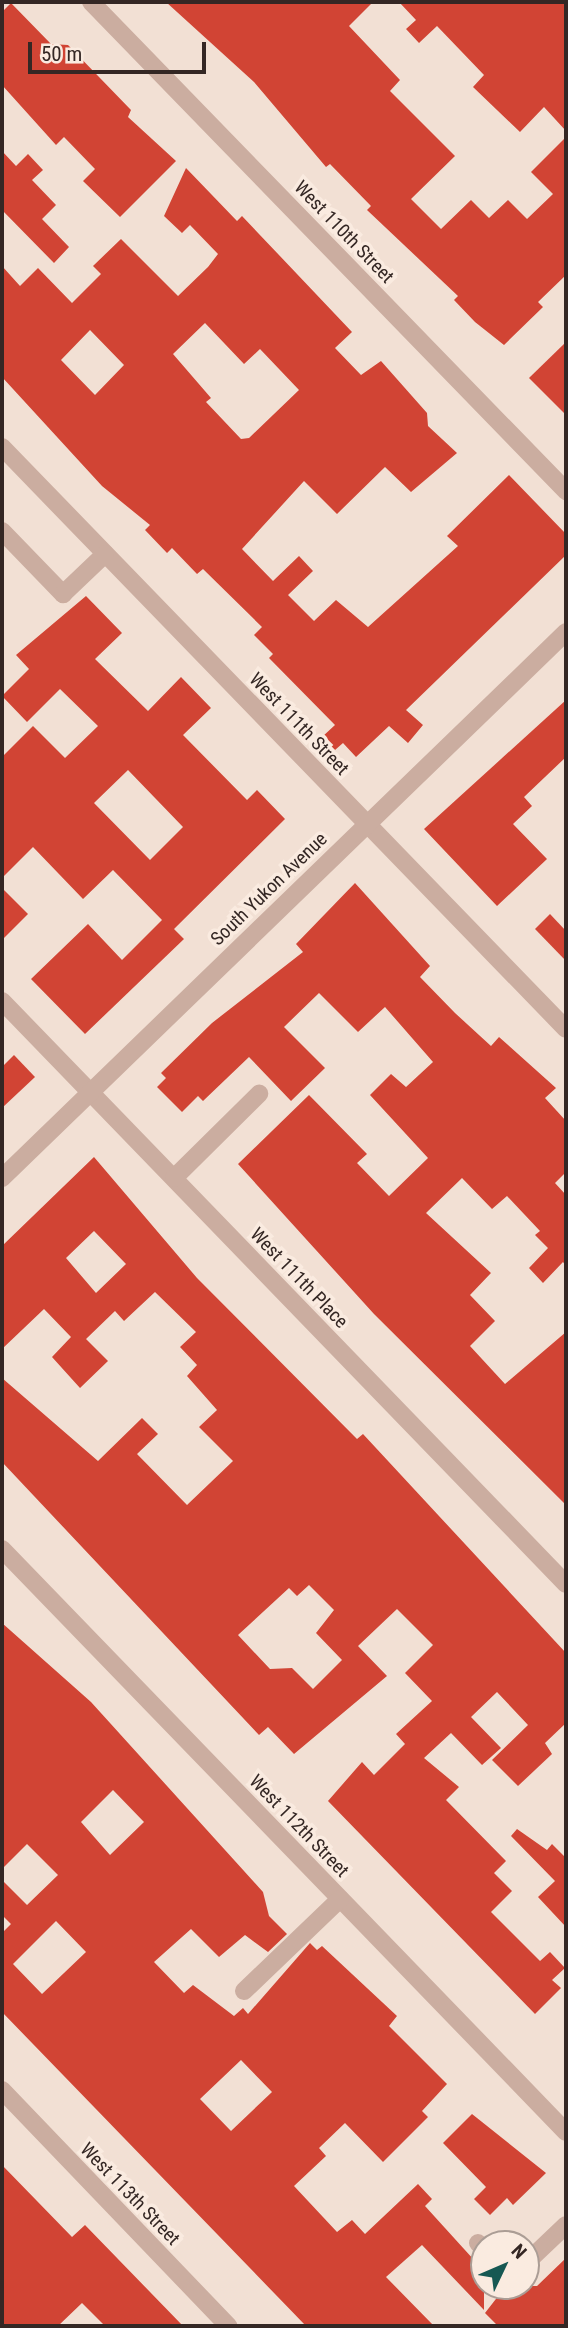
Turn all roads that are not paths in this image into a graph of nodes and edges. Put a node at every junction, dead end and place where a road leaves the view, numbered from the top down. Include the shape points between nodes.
1 (92, 2) edge
2 (2, 447) edge
3 (566, 491) edge
4 (2, 531) edge
5 (105, 554) junction
6 (566, 632) edge
7 (367, 823) junction
8 (2, 1001) edge
9 (566, 1029) edge
10 (91, 1092) junction
11 (259, 1094) dead end
12 (2, 1178) edge
13 (174, 1178) junction
14 (2, 1549) edge
15 (566, 1584) edge
16 (340, 1899) junction
17 (244, 1991) dead end
18 (2, 2090) edge
19 (566, 2132) edge
20 (566, 2225) edge
21 (540, 2250) edge
22 (228, 2326) edge

1 - 3 street, West 110th Street
2 - 5 street, West 111th Street
4 - 5 street via 63,594
5 - 7 street, West 111th Street
6 - 7 street, South Yukon Avenue
7 - 9 street, West 111th Street
7 - 10 street, South Yukon Avenue
8 - 10 street, West 111th Place
10 - 12 street, South Yukon Avenue
10 - 13 street, West 111th Place
11 - 13 street
13 - 15 street, West 111th Place
14 - 16 street, West 112th Street
16 - 17 street
16 - 19 street, West 112th Street
18 - 22 street, West 113th Street
20 - 21 street

